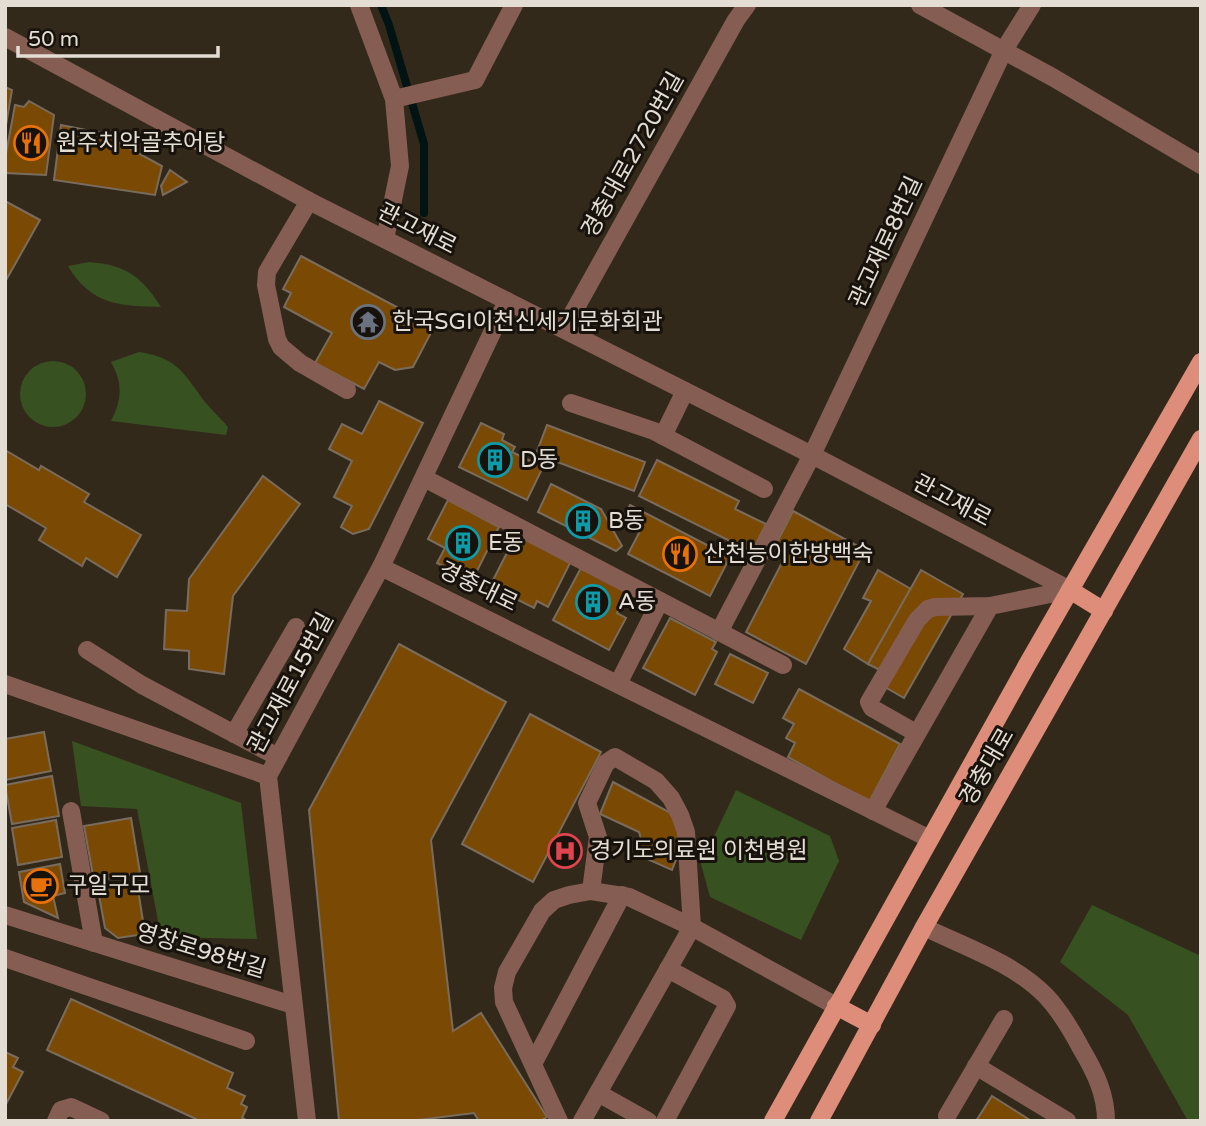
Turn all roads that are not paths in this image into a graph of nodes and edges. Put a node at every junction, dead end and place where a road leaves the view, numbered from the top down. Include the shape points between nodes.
1 (359, 5) edge
2 (514, 5) edge
3 (747, 5) edge
4 (920, 5) edge
5 (1032, 5) edge
6 (5, 37) edge
7 (1004, 50) junction
8 (398, 98) junction
9 (1201, 165) edge
10 (309, 201) junction
11 (384, 239) junction
12 (507, 302) junction
13 (564, 330) junction
14 (1201, 362) edge
15 (347, 390) dead end
16 (685, 391) junction
17 (571, 403) dead end
18 (663, 436) junction
19 (1201, 439) edge
20 (812, 455) junction
21 (424, 478) junction
22 (764, 489) dead end
23 (381, 566) junction
24 (1070, 590) junction
25 (660, 601) junction
26 (990, 606) junction
27 (1104, 611) junction
28 (296, 626) dead end
29 (719, 632) junction
30 (86, 650) dead end
31 (783, 665) dead end
32 (5, 684) edge
33 (618, 684) junction
34 (916, 733) junction
35 (234, 734) junction
36 (278, 757) junction
37 (268, 776) junction
38 (71, 811) dead end
39 (873, 811) junction
40 (930, 839) junction
41 (591, 891) junction
42 (622, 895) junction
43 (5, 915) edge
44 (692, 927) junction
45 (924, 927) junction
46 (94, 943) junction
47 (5, 958) edge
48 (668, 969) junction
49 (293, 1005) junction
50 (836, 1006) junction
51 (1003, 1019) dead end
52 (872, 1025) junction
53 (246, 1041) dead end
54 (533, 1064) junction
55 (976, 1066) junction
56 (598, 1093) junction
57 (947, 1116) dead end
58 (55, 1121) edge
59 (101, 1121) edge
60 (307, 1121) edge
61 (559, 1121) edge
62 (582, 1121) edge
63 (648, 1121) edge
64 (665, 1121) edge
65 (773, 1121) edge
66 (819, 1121) edge
67 (1067, 1121) edge
68 (1105, 1121) edge

1 - 8 street
2 - 8 street via 475,80
3 - 13 street, 경충대로2720번길
4 - 7 street
5 - 7 street, 관고재로8번길
6 - 10 street, 관고재로
7 - 9 street
7 - 20 street, 관고재로8번길
8 - 11 street via 400,166
10 - 11 street, 관고재로
10 - 15 street via 265,279 277,338 289,356
11 - 12 street, 관고재로
12 - 13 street, 관고재로
12 - 21 street, 관고재로15번길
13 - 16 street, 관고재로
14 - 24 main road, 경충대로
16 - 18 street
16 - 20 street, 관고재로
17 - 18 street
18 - 22 street
19 - 27 main road, 경충대로
20 - 24 street, 관고재로
20 - 29 street
21 - 23 street, 관고재로15번길
21 - 25 street
23 - 33 street, 경충대로
23 - 36 street, 관고재로15번길
24 - 26 street
24 - 27 main road
24 - 40 main road, 경충대로
25 - 29 street
25 - 33 street
26 - 34 street
26 - 34 street via 928,609 869,700 872,708
27 - 45 main road, 경충대로
28 - 35 street
29 - 31 street
30 - 35 street
32 - 37 street
33 - 39 street, 경충대로
34 - 39 street
35 - 36 street
36 - 37 street, 관고재로15번길
37 - 49 street, 관고재로15번길
38 - 46 street
39 - 40 street, 경충대로
40 - 50 main road, 경충대로
41 - 42 street
41 - 44 street via 598,836 587,803 606,763 615,757 656,781 680,815 686,832
41 - 54 street via 554,900 507,972 504,1002
42 - 44 street
42 - 54 street
43 - 46 street, 영창로98번길
44 - 48 street
44 - 50 street
45 - 52 main road, 경충대로
45 - 68 street via 1013,970 1046,996 1094,1071
46 - 49 street, 영창로98번길
47 - 53 street
48 - 56 street
48 - 64 street via 723,999 727,1006
49 - 60 street, 관고재로15번길
50 - 52 main road
50 - 65 main road, 경충대로
51 - 55 street
52 - 66 main road, 경충대로
54 - 61 street
55 - 57 street
55 - 67 street
56 - 62 street
56 - 63 street
58 - 59 street via 61,1110 71,1107

